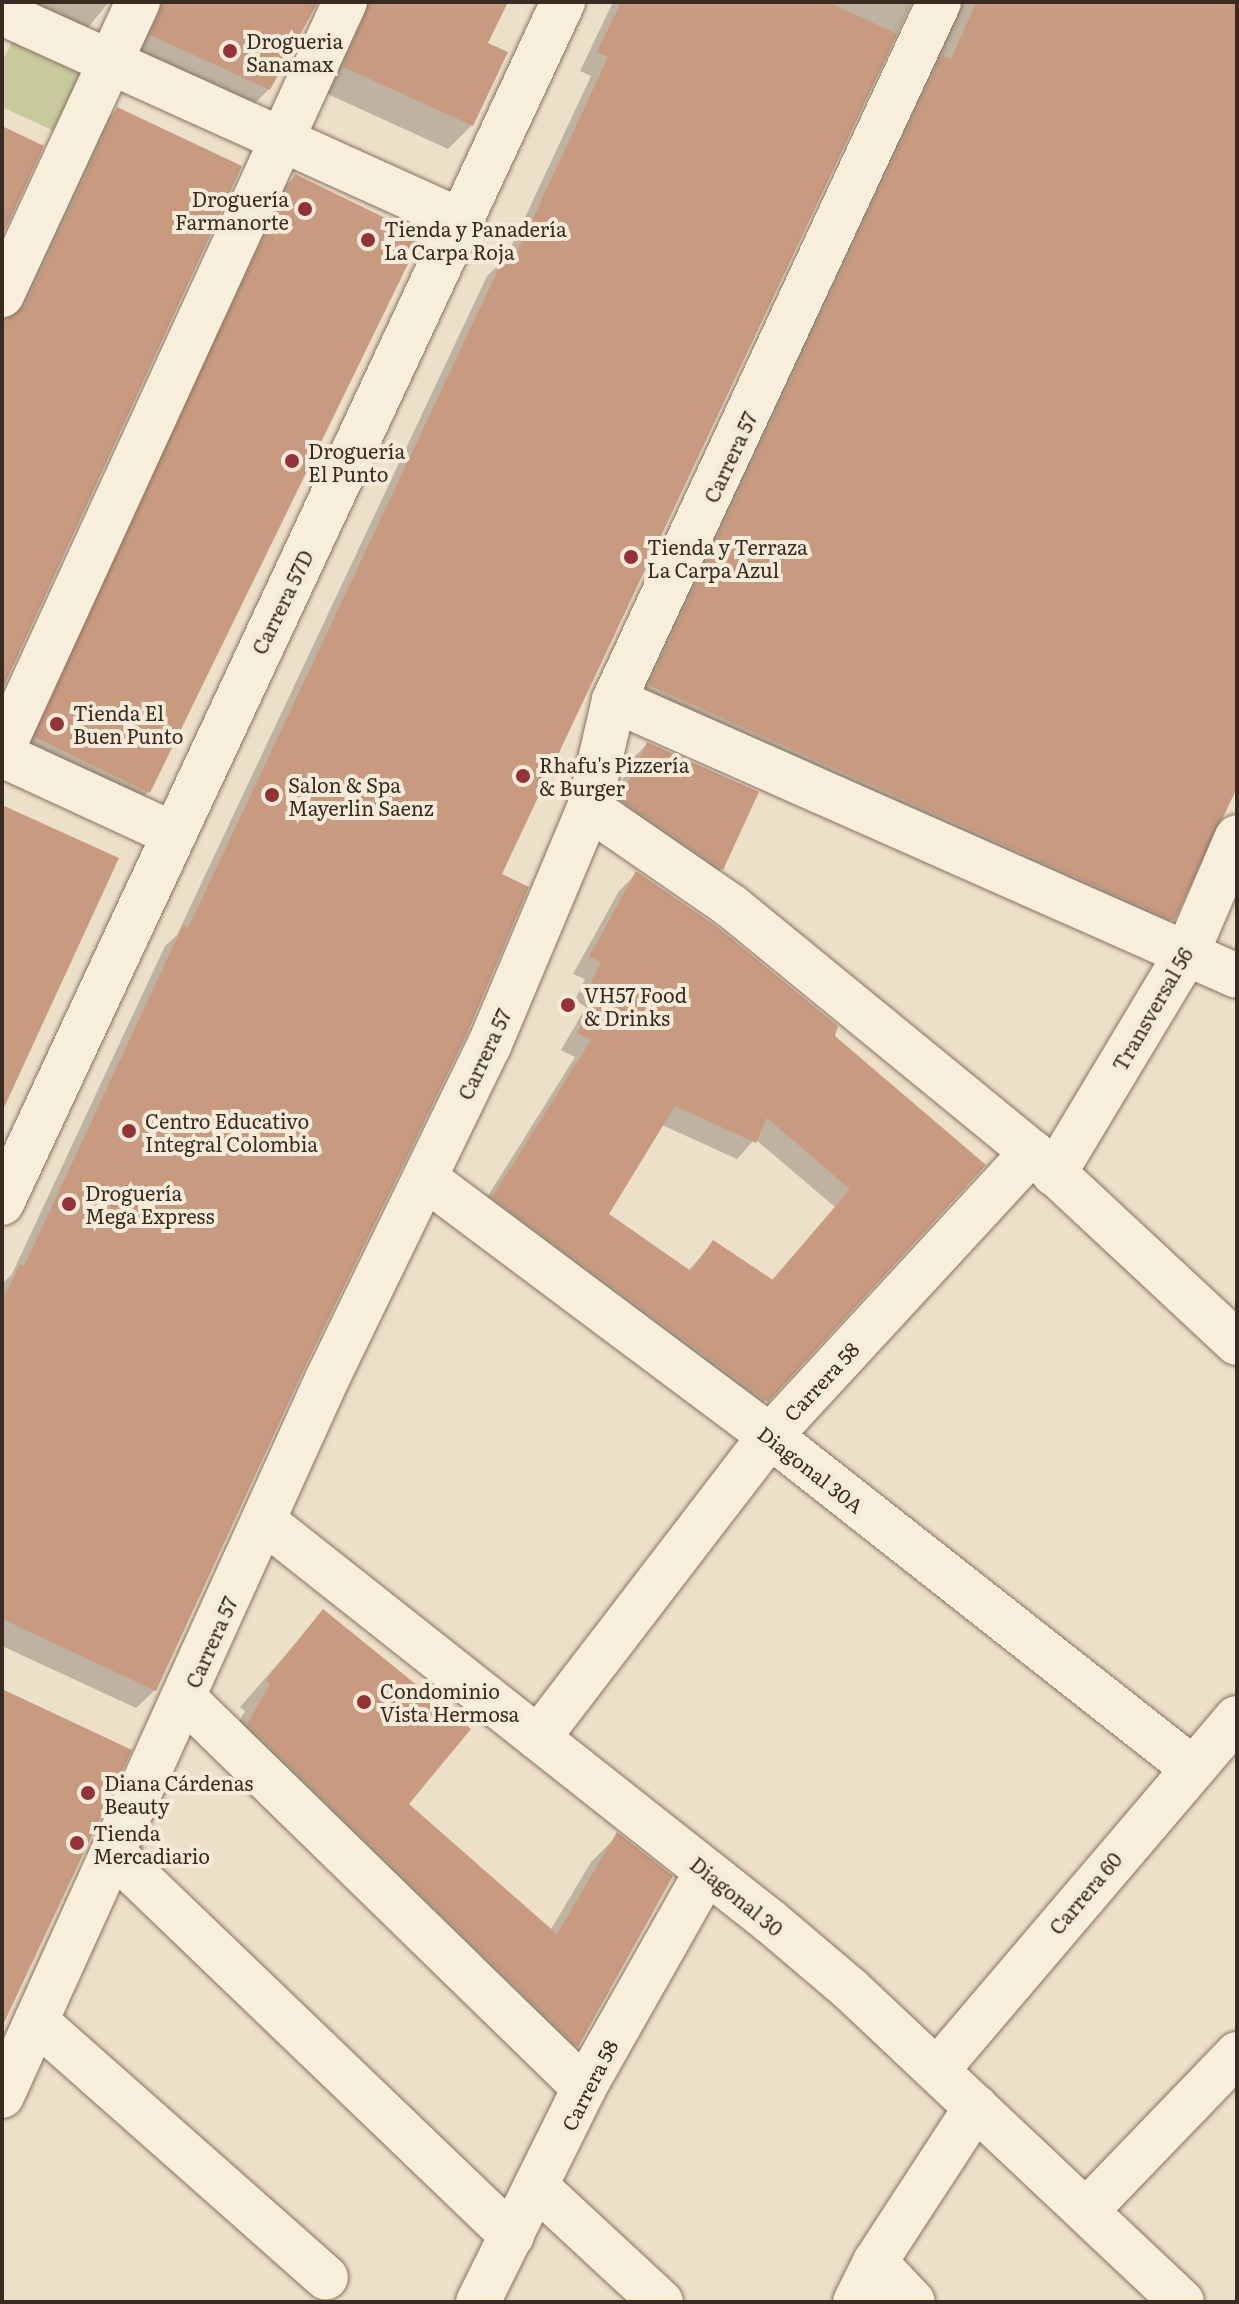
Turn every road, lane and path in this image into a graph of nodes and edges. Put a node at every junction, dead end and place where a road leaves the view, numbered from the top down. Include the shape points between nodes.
1 (138, 2) edge
2 (345, 2) edge
3 (563, 2) edge
4 (939, 2) edge
5 (2, 13) edge
6 (110, 62) junction
7 (281, 142) junction
8 (464, 222) junction
9 (2, 295) edge
10 (614, 700) junction
11 (2, 753) edge
12 (589, 808) junction
13 (173, 834) junction
14 (1237, 837) edge
15 (1187, 953) junction
16 (1237, 976) edge
17 (1043, 1163) junction
18 (425, 1178) junction
19 (2, 1203) edge
20 (1237, 1343) edge
21 (770, 1436) junction
22 (265, 1522) junction
23 (186, 1700) junction
24 (1237, 1718) edge
25 (538, 1738) junction
26 (1191, 1767) junction
27 (113, 1853) junction
28 (707, 1871) junction
29 (36, 2021) junction
30 (1237, 2054) edge
31 (937, 2070) junction
32 (584, 2088) junction
33 (2, 2096) edge
34 (976, 2107) junction
35 (539, 2189) junction
36 (1086, 2211) junction
37 (512, 2236) junction
38 (875, 2262) junction
39 (326, 2278) dead end
40 (478, 2302) edge
41 (661, 2302) edge
42 (855, 2302) edge
43 (913, 2302) edge
44 (1182, 2302) edge

1 - 6 street
2 - 7 street
3 - 8 street, Carrera 57D
4 - 10 street, Carrera 57
5 - 6 street
6 - 7 street
6 - 9 street
7 - 8 street
7 - 11 street
8 - 13 street, Carrera 57D
10 - 12 street, Carrera 57
10 - 15 street
11 - 13 street
12 - 17 street via 731,906
12 - 18 street, Carrera 57 via 495,1032
13 - 19 street, Carrera 57D
14 - 15 street, Transversal 56
15 - 16 street
15 - 17 street, Transversal 56
17 - 20 street
17 - 21 street, Carrera 58
18 - 21 street, Diagonal 30A
18 - 22 street, Carrera 57
21 - 25 street, Carrera 58
21 - 26 street, Diagonal 30A
22 - 23 street, Carrera 57
22 - 25 street, Diagonal 30
23 - 27 street, Carrera 57
23 - 32 street
24 - 26 street, Carrera 60
25 - 28 street, Diagonal 30
26 - 31 street, Carrera 60
27 - 29 street, Carrera 57
27 - 37 street
28 - 31 street, Diagonal 30 via 850,1989
28 - 32 street, Carrera 58
29 - 33 street, Carrera 57
29 - 39 street
30 - 36 street
31 - 34 street, Diagonal 30
32 - 35 street, Carrera 58
34 - 36 street, Diagonal 30
34 - 38 street
35 - 37 street, Carrera 58
35 - 41 street
36 - 44 street, Diagonal 30
37 - 40 street, Carrera 58
38 - 42 street
38 - 43 street

